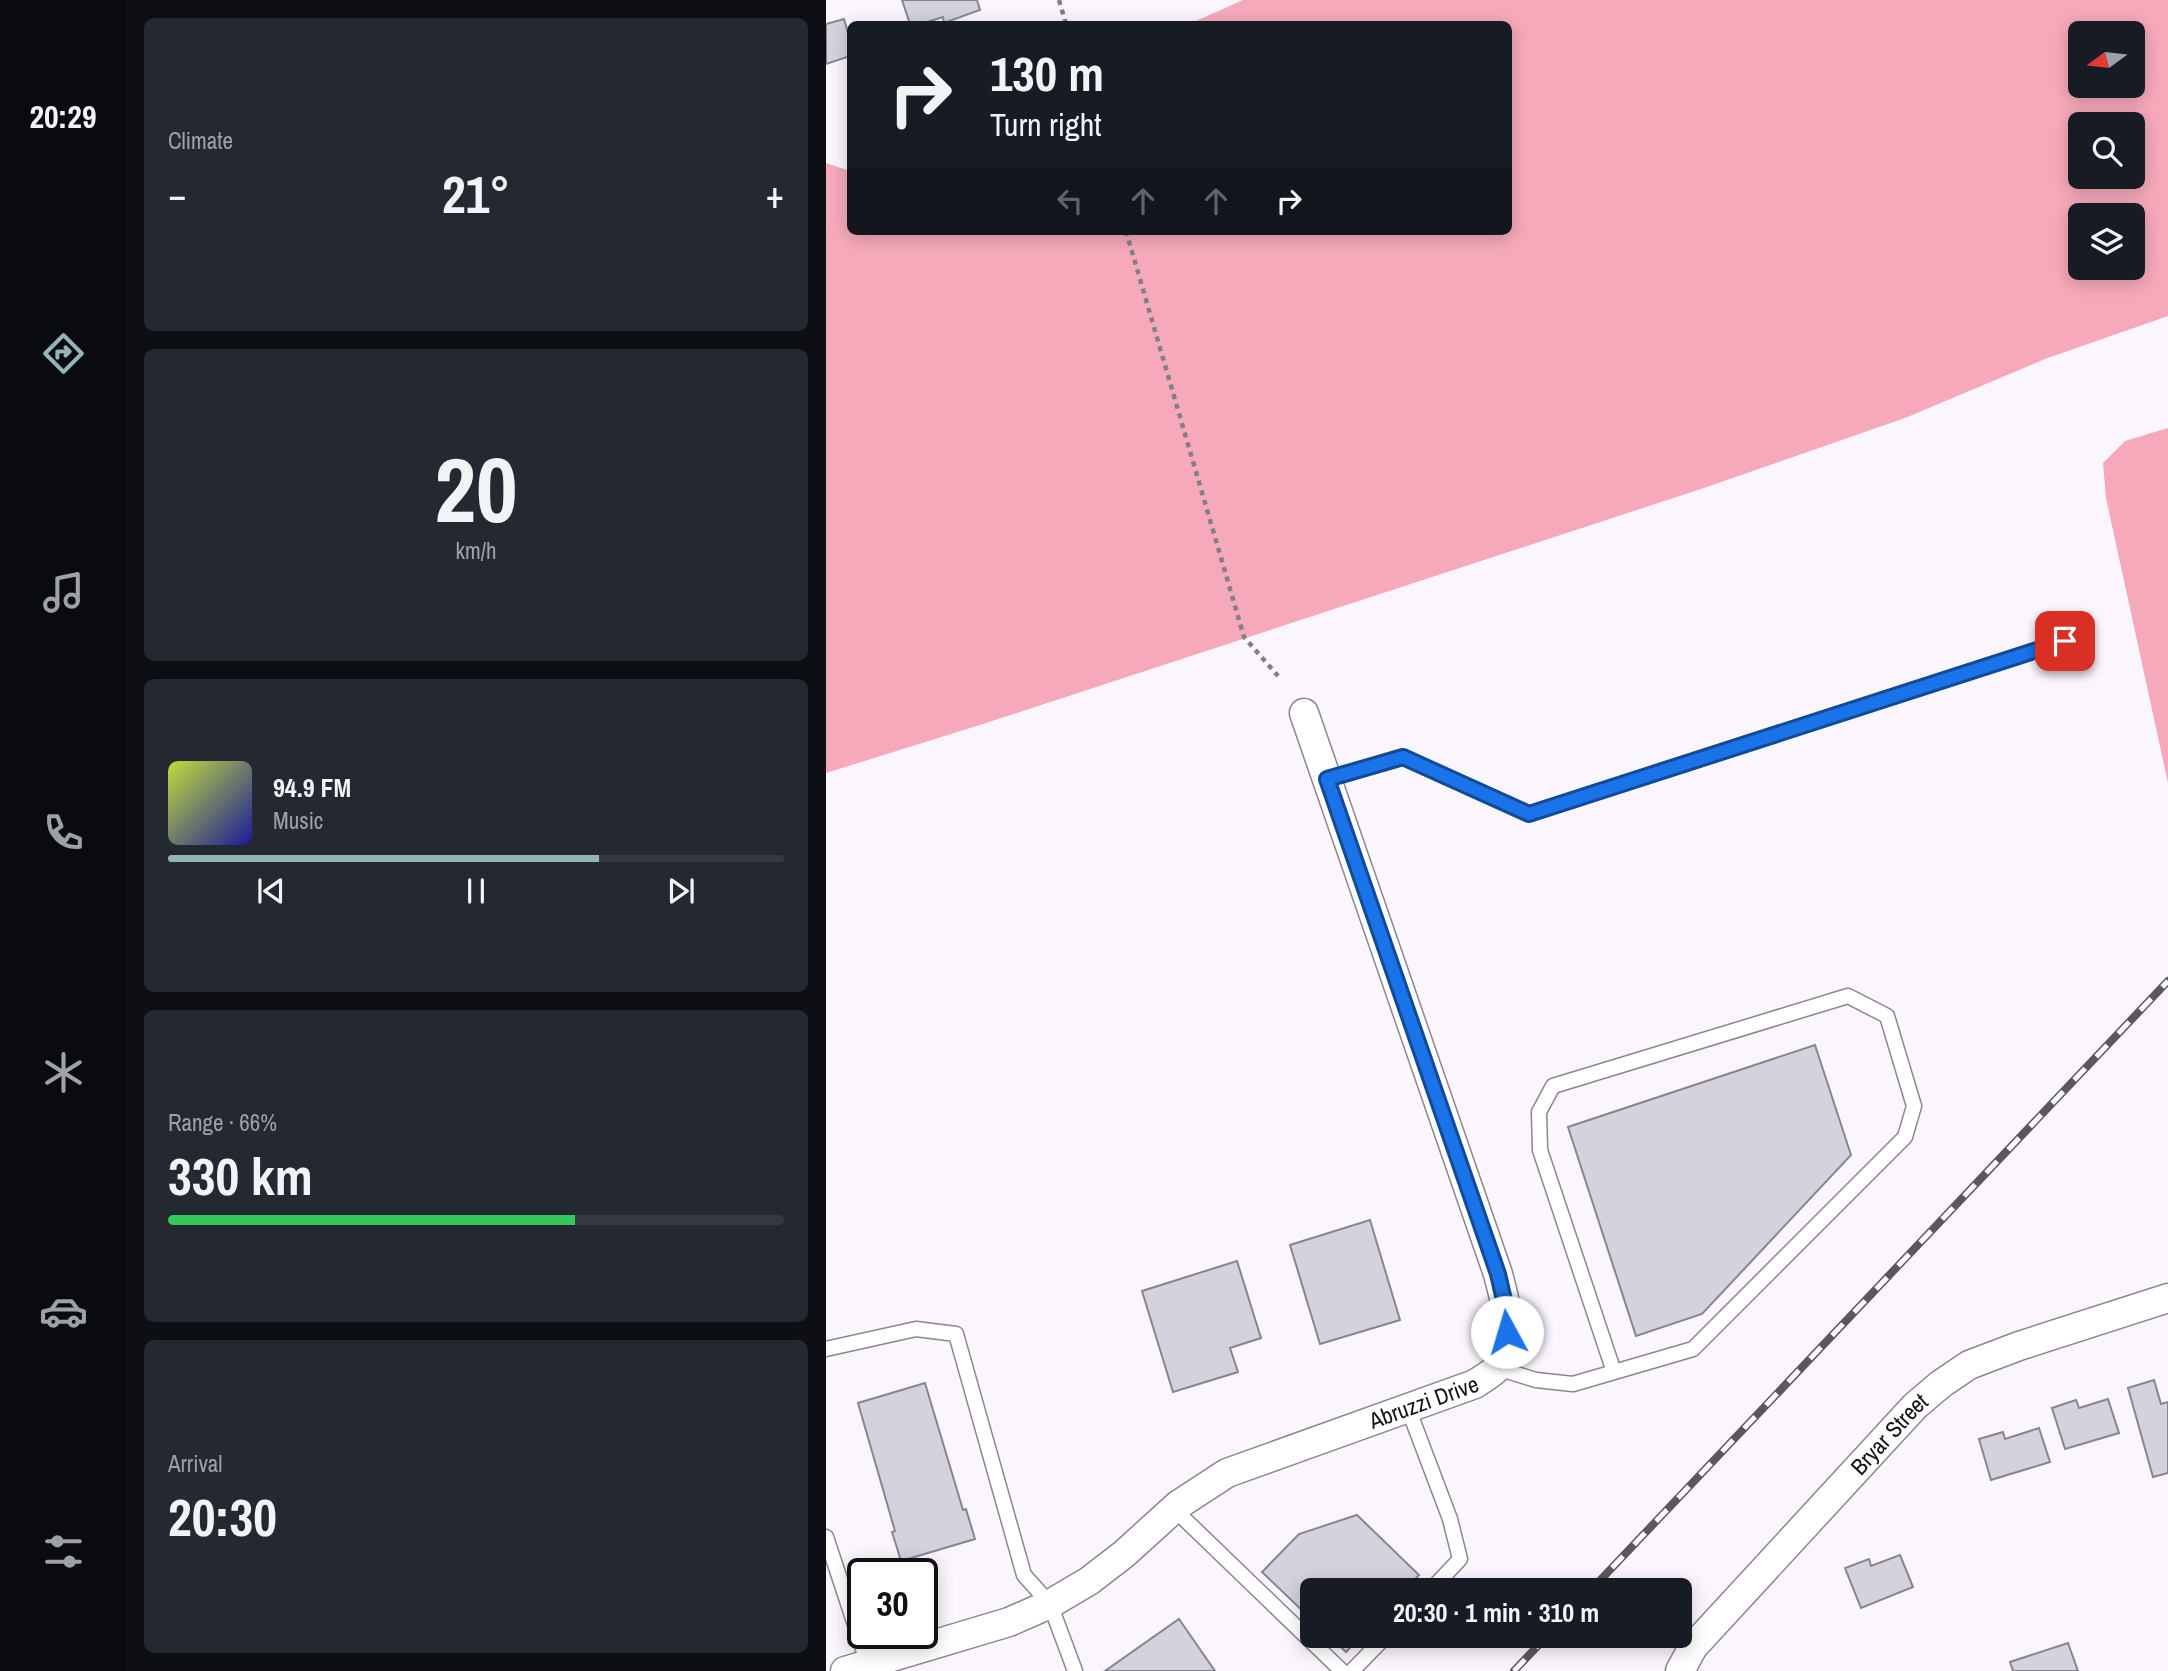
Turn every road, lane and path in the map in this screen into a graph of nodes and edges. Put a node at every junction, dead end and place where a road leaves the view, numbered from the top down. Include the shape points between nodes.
1 (1059, 0) edge
2 (1065, 21) edge
3 (1127, 235) edge
4 (2065, 641) dead end
5 (1278, 676) dead end
6 (1304, 713) dead end
7 (1327, 779) junction
8 (2168, 1298) edge
9 (826, 1349) edge
10 (1497, 1368) junction
11 (1614, 1372) junction
12 (1408, 1408) junction
13 (1174, 1508) junction
14 (826, 1537) edge
15 (1442, 1578) edge
16 (1050, 1604) junction
17 (1374, 1648) edge
18 (857, 1668) edge
19 (1075, 1671) edge
20 (1342, 1671) edge
21 (1352, 1671) edge
22 (1680, 1671) edge

1 - 2 path
3 - 5 path via 1244,637
4 - 7 lane via 1529,814 1403,757
6 - 7 street, Abruzzi Drive
7 - 10 street, Abruzzi Drive via 1498,1274 1507,1313 1507,1350
8 - 22 street, Bryar Street via 2019,1346 1969,1365 1941,1384 1915,1406 1693,1647
9 - 16 lane via 916,1329 956,1334 1024,1575
10 - 11 lane via 1536,1380 1573,1384
10 - 12 street, Abruzzi Drive via 1475,1384
11 - 11 lane via 1693,1349 1905,1137 1914,1107 1887,1016 1848,996 1553,1086 1539,1112 1540,1150
12 - 13 street, Abruzzi Drive via 1227,1472
12 - 15 lane via 1460,1559
13 - 16 street, Abruzzi Drive via 1124,1554
13 - 20 lane
14 - 18 lane
16 - 18 street, Abruzzi Drive via 1009,1622
16 - 19 lane
17 - 21 lane

